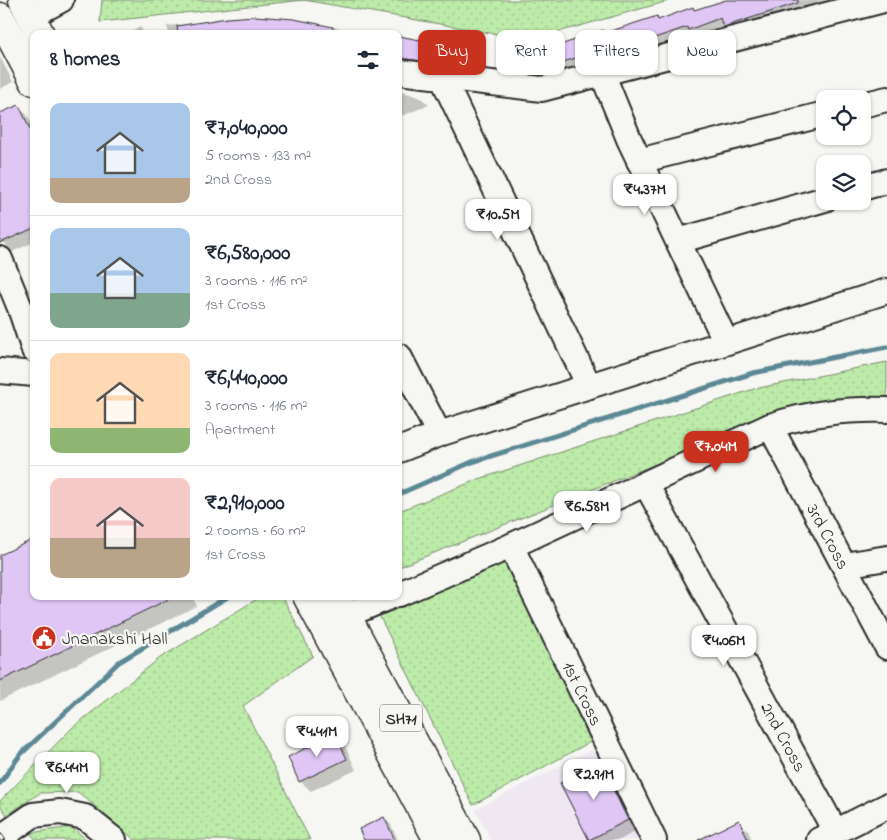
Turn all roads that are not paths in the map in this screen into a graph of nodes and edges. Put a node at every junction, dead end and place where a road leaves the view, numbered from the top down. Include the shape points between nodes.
1 (61, 0) edge
2 (884, 0) edge
3 (0, 17) edge
4 (31, 17) edge
5 (658, 59) edge
6 (402, 72) edge
7 (30, 73) edge
8 (594, 75) edge
9 (603, 75) edge
10 (443, 79) junction
11 (887, 99) edge
12 (871, 103) edge
13 (816, 116) edge
14 (639, 161) junction
15 (887, 181) edge
16 (871, 185) edge
17 (816, 202) edge
18 (678, 242) junction
19 (0, 259) edge
20 (887, 291) edge
21 (30, 338) edge
22 (726, 342) junction
23 (402, 362) edge
24 (0, 371) edge
25 (30, 374) edge
26 (588, 386) junction
27 (887, 410) edge
28 (770, 426) junction
29 (439, 434) junction
30 (402, 449) edge
31 (646, 484) junction
32 (511, 546) junction
33 (887, 558) edge
34 (844, 565) junction
35 (402, 593) edge
36 (310, 600) edge
37 (372, 600) edge
38 (341, 606) edge
39 (887, 647) edge
40 (887, 806) edge
41 (827, 836) edge
42 (0, 838) edge
43 (114, 840) edge
44 (438, 840) edge
45 (466, 840) edge
46 (654, 840) edge

1 - 4 street
2 - 5 street
3 - 7 main road
6 - 10 street
8 - 10 street via 542,89
9 - 14 street
10 - 26 street
11 - 12 street
13 - 14 street
14 - 18 street
15 - 16 street
17 - 18 street
18 - 22 street
19 - 21 street
20 - 22 street
22 - 26 street
23 - 29 street
24 - 25 street
26 - 29 street
27 - 28 street via 860,409 804,415
28 - 31 street
28 - 34 street, 3rd Cross
29 - 30 street
31 - 32 street
31 - 41 street, 2nd Cross
32 - 35 street
32 - 46 street, 1st Cross
33 - 34 street
34 - 39 street, 3rd Cross
36 - 44 main road, SH71
37 - 38 street
38 - 45 main road, SH71
40 - 41 street
42 - 43 street via 33,815 60,812 85,817

